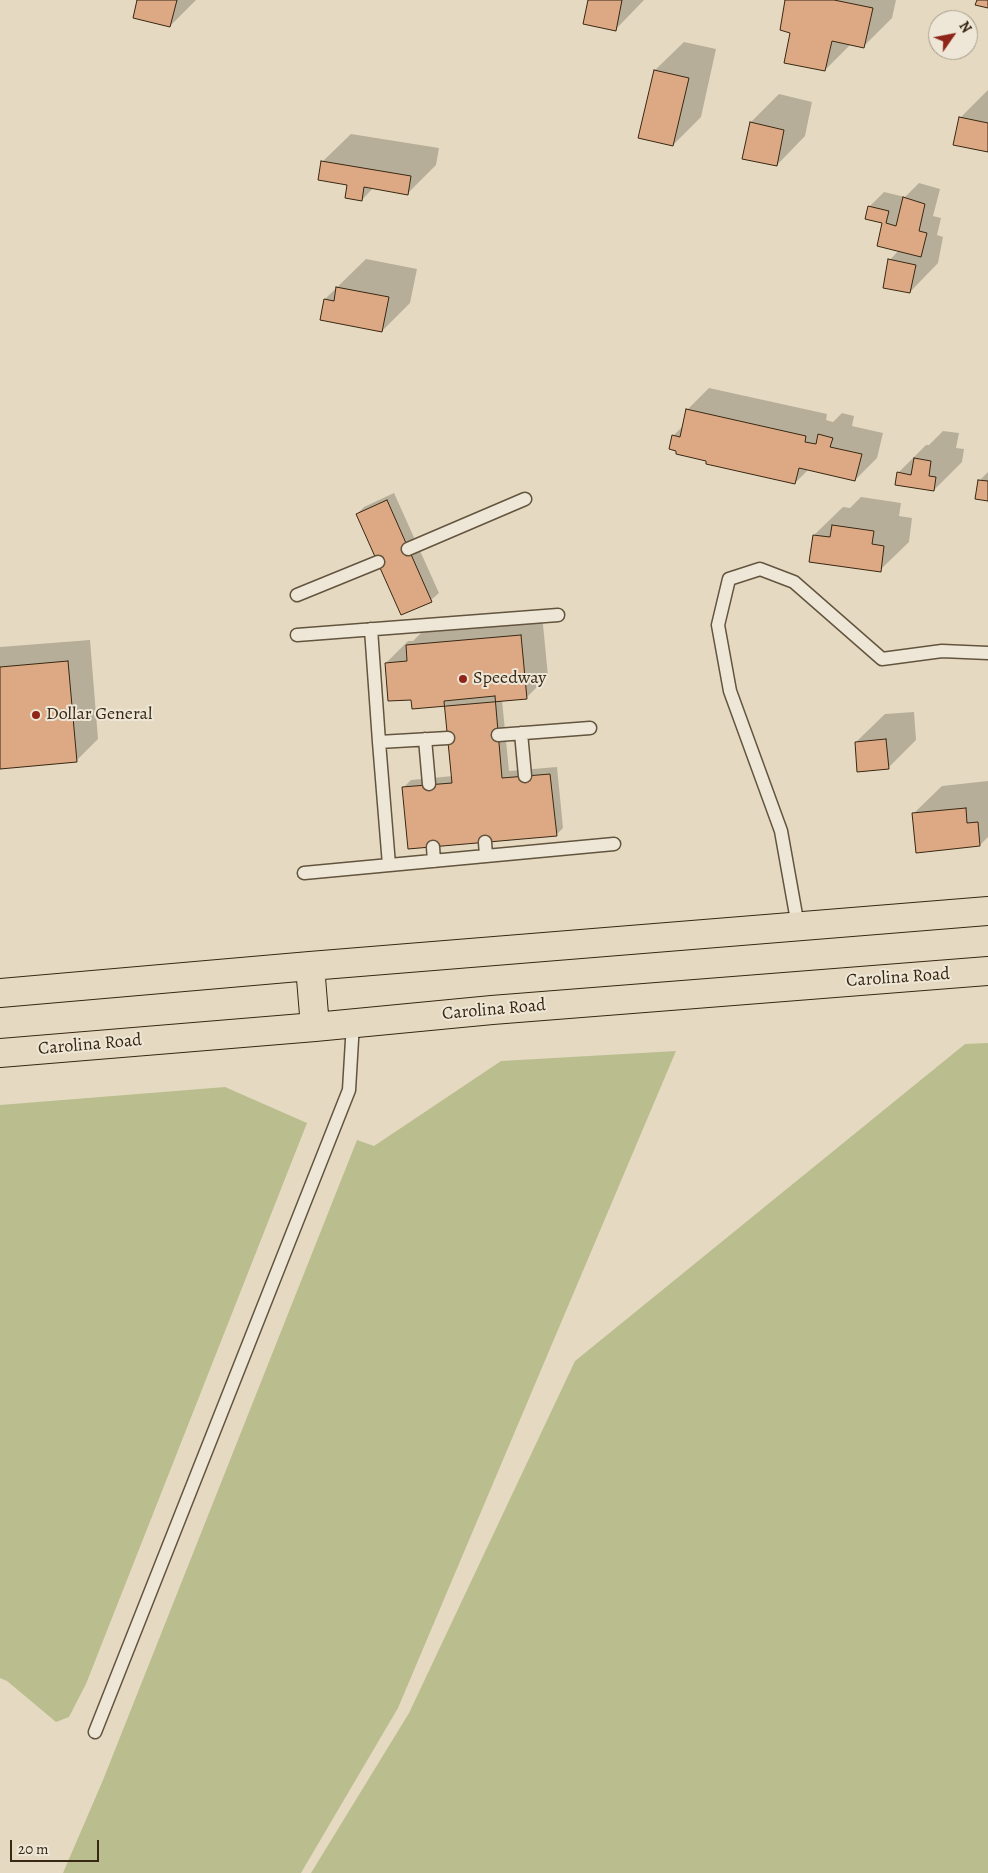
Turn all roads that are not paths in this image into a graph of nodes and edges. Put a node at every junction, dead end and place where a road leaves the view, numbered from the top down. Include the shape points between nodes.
1 (525, 499) dead end
2 (408, 549) dead end
3 (378, 562) dead end
4 (297, 594) dead end
5 (558, 615) dead end
6 (371, 629) junction
7 (297, 636) dead end
8 (988, 653) edge
9 (590, 728) dead end
10 (521, 733) junction
11 (498, 735) dead end
12 (448, 738) dead end
13 (425, 739) junction
14 (379, 742) junction
15 (525, 776) dead end
16 (429, 784) dead end
17 (531, 838) dead end
18 (485, 842) dead end
19 (614, 844) dead end
20 (433, 847) dead end
21 (532, 852) junction
22 (486, 856) junction
23 (434, 861) junction
24 (389, 865) junction
25 (304, 873) dead end
26 (988, 912) edge
27 (798, 926) junction
28 (310, 966) junction
29 (988, 971) edge
30 (0, 993) edge
31 (353, 1023) junction
32 (315, 1027) junction
33 (0, 1053) edge
34 (95, 1732) dead end

1 - 2 lane
3 - 4 lane
5 - 6 lane
6 - 7 lane
6 - 14 lane
8 - 27 lane via 942,651 882,659 794,582 760,569 729,579 718,624 730,691 781,831
9 - 10 lane
10 - 11 lane
10 - 15 lane
12 - 13 lane
13 - 14 lane
13 - 16 lane
14 - 24 lane
17 - 21 lane
18 - 22 lane
19 - 21 lane
20 - 23 lane
21 - 22 lane
22 - 23 lane
23 - 24 lane
24 - 25 lane
26 - 27 highway
27 - 28 highway
28 - 30 highway
28 - 32 highway
29 - 31 highway, Carolina Road
31 - 32 highway, Carolina Road
31 - 34 lane via 349,1090
32 - 33 highway, Carolina Road

